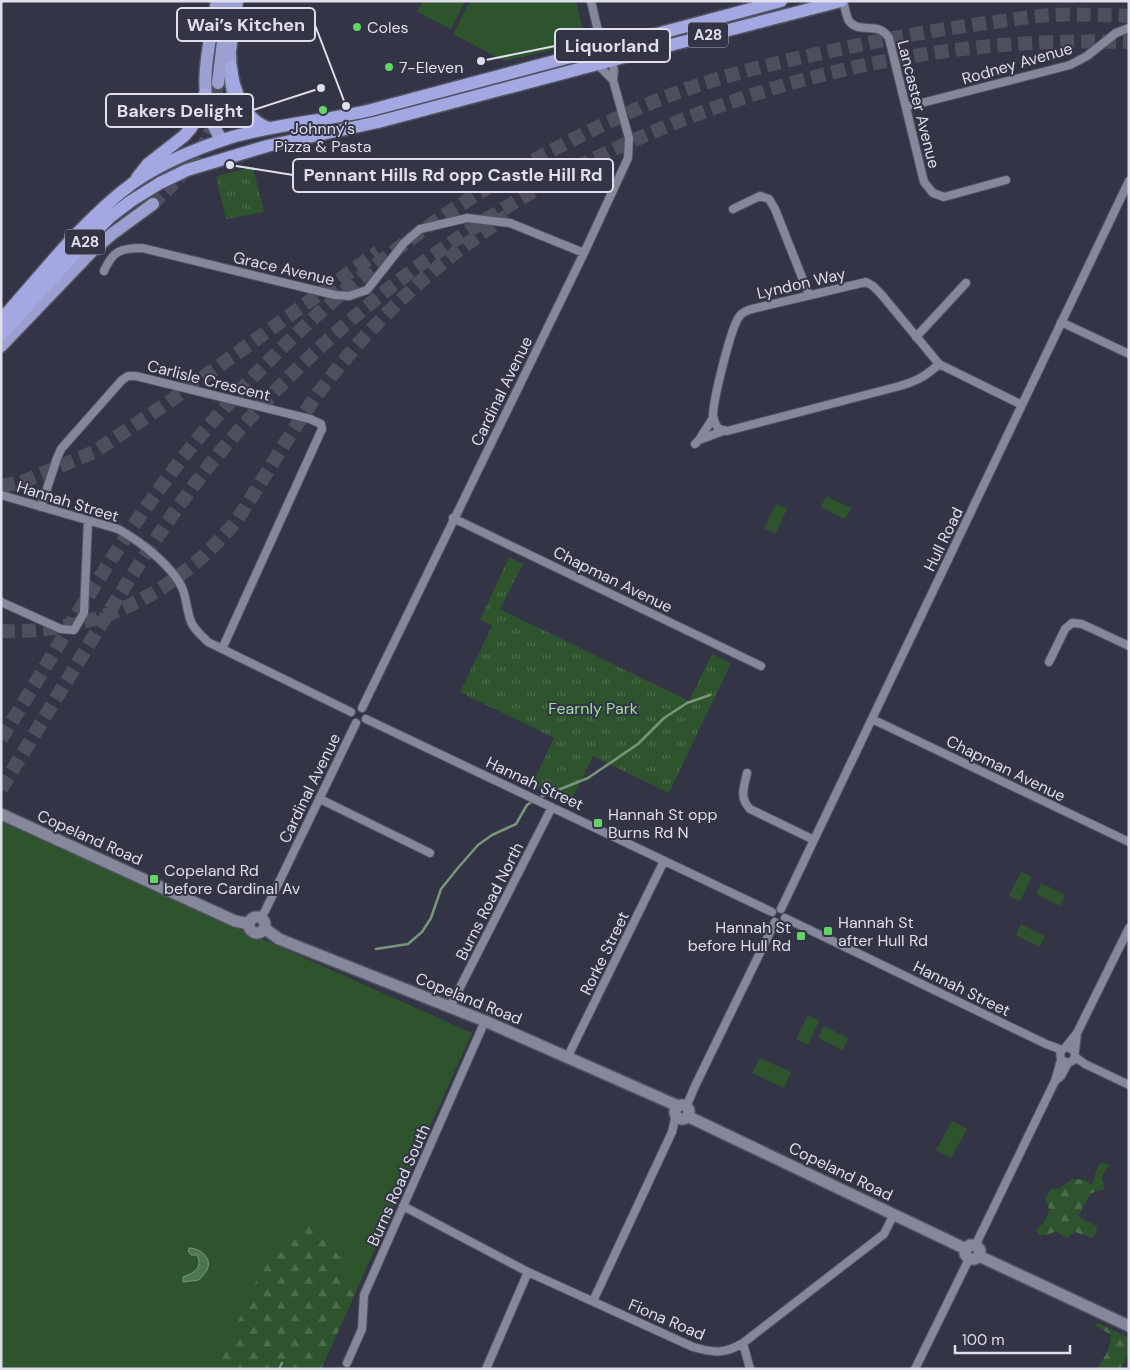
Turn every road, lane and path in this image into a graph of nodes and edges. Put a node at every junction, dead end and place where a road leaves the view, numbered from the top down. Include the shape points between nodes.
1 (217, 1) edge
2 (228, 1) edge
3 (237, 1) edge
4 (591, 1) edge
5 (782, 1) edge
6 (842, 1) edge
7 (1129, 28) edge
8 (601, 55) junction
9 (231, 67) junction
10 (613, 80) junction
11 (218, 83) tunnel mouth
12 (205, 94) junction
13 (906, 107) junction
14 (270, 128) junction
15 (222, 140) junction
16 (266, 146) junction
17 (1006, 180) dead end
18 (1129, 181) edge
19 (134, 182) junction
20 (153, 204) tunnel mouth
21 (733, 208) dead end
22 (584, 253) junction
23 (104, 270) dead end
24 (966, 283) dead end
25 (809, 295) junction
26 (1, 320) edge
27 (1062, 322) junction
28 (1, 335) edge
29 (916, 337) junction
30 (1, 346) edge
31 (1129, 354) edge
32 (939, 364) junction
33 (1022, 405) junction
34 (713, 418) junction
35 (723, 431) junction
36 (1, 495) edge
37 (41, 507) junction
38 (453, 518) junction
39 (88, 521) junction
40 (1, 602) edge
41 (1129, 646) edge
42 (222, 650) junction
43 (1049, 662) dead end
44 (761, 666) dead end
45 (362, 708) junction
46 (351, 712) junction
47 (366, 719) junction
48 (872, 719) junction
49 (356, 723) junction
50 (747, 773) dead end
51 (320, 799) junction
52 (552, 807) junction
53 (1, 814) edge
54 (814, 840) junction
55 (1129, 842) edge
56 (430, 853) dead end
57 (664, 861) junction
58 (781, 909) junction
59 (772, 912) junction
60 (786, 918) junction
61 (775, 922) junction
62 (262, 923) junction
63 (1129, 928) edge
64 (450, 1007) junction
65 (486, 1021) junction
66 (1067, 1055) junction
67 (568, 1056) junction
68 (1129, 1085) edge
69 (682, 1111) junction
70 (403, 1206) junction
71 (894, 1214) junction
72 (972, 1252) junction
73 (528, 1272) junction
74 (593, 1301) junction
75 (1129, 1326) edge
76 (743, 1343) junction
77 (347, 1363) dead end
78 (486, 1369) edge
79 (750, 1369) edge
80 (915, 1369) edge

1 - 12 main road
2 - 11 main road
3 - 9 main road via 231,39
4 - 8 street, Cardinal Avenue
5 - 8 highway, A28
6 - 8 highway, A28 via 626,56
6 - 13 street, Lancaster Avenue via 852,24 879,29 886,34 892,46
7 - 13 street, Rodney Avenue via 1116,33 1070,65
8 - 10 street, Cardinal Avenue
8 - 10 street, Cardinal Avenue via 614,70
8 - 14 highway, A28 via 354,114
8 - 16 highway, A28 via 378,122
9 - 12 main road via 231,86 236,102 232,110 225,113 217,111
9 - 14 highway via 236,90 245,108 257,123
10 - 22 street, Cardinal Avenue via 629,138 628,158
12 - 15 main road via 216,132
12 - 19 highway via 191,128 148,164
13 - 17 street, Lancaster Avenue via 924,182 933,193 944,197
14 - 15 highway, A28
15 - 16 highway via 233,148
15 - 19 highway, A28 via 170,162
16 - 28 highway, A28 via 187,170 131,200 100,226
18 - 27 street, Hull Road
19 - 26 highway, A28 via 88,223
20 - 30 main road via 92,251
21 - 25 street via 760,196 769,199
22 - 23 street, Grace Avenue via 510,223 467,218 420,229 404,243 367,290 349,296 142,248 126,248 114,254
22 - 38 street, Cardinal Avenue
24 - 29 street
25 - 29 street, Lyndon Way via 866,282 881,294
25 - 34 street, Lyndon Way via 751,309 740,316 731,338
27 - 31 street
27 - 33 street, Hull Road
29 - 32 street, Lyndon Way
32 - 33 street, Lyndon Way
32 - 35 street, Lyndon Way via 914,382
33 - 48 street, Hull Road
34 - 35 street via 717,428
34 - 35 street, Lyndon Way via 697,442
36 - 37 street, Hannah Street
37 - 39 street, Hannah Street
37 - 42 street, Carlisle Crescent via 61,448 128,376 325,423
38 - 44 street, Chapman Avenue
38 - 45 street, Cardinal Avenue
39 - 40 street via 84,613 74,630 61,629
39 - 42 street, Hannah Street via 125,533 172,572 182,589 192,623 208,642
41 - 43 street via 1082,624 1072,623 1065,629
42 - 46 street, Hannah Street
45 - 46 street
45 - 47 street
46 - 49 street via 350,717
47 - 49 street
47 - 52 street, Hannah Street
48 - 54 street, Hull Road
48 - 55 street, Chapman Avenue
49 - 51 street, Cardinal Avenue
50 - 54 street via 743,794 750,809
51 - 56 street
51 - 62 street, Cardinal Avenue
52 - 57 street, Hannah Street
52 - 64 street, Burns Road North
53 - 62 main road, Copeland Road via 235,921 249,924 253,918
54 - 58 street, Hull Road
57 - 59 street, Hannah Street
57 - 67 street, Rorke Street
58 - 59 street
58 - 60 street
59 - 61 street via 771,918
60 - 61 street via 781,923
60 - 66 street, Hannah Street
61 - 69 street
62 - 64 main road, Copeland Road via 267,932 287,943
63 - 66 street
64 - 65 main road, Copeland Road
65 - 67 main road, Copeland Road
65 - 70 street, Burns Road South
66 - 68 street, Hannah Street
66 - 72 street
67 - 69 main road, Copeland Road
69 - 71 main road, Copeland Road
69 - 74 street
70 - 73 street, Fiona Road
70 - 77 street, Burns Road South via 364,1295 362,1329
71 - 72 main road, Copeland Road
71 - 76 street, Fiona Road via 884,1234
72 - 75 main road, Copeland Road
72 - 80 street
73 - 74 street, Fiona Road
73 - 78 street
74 - 76 street, Fiona Road via 693,1348 719,1352 732,1350
76 - 79 street

